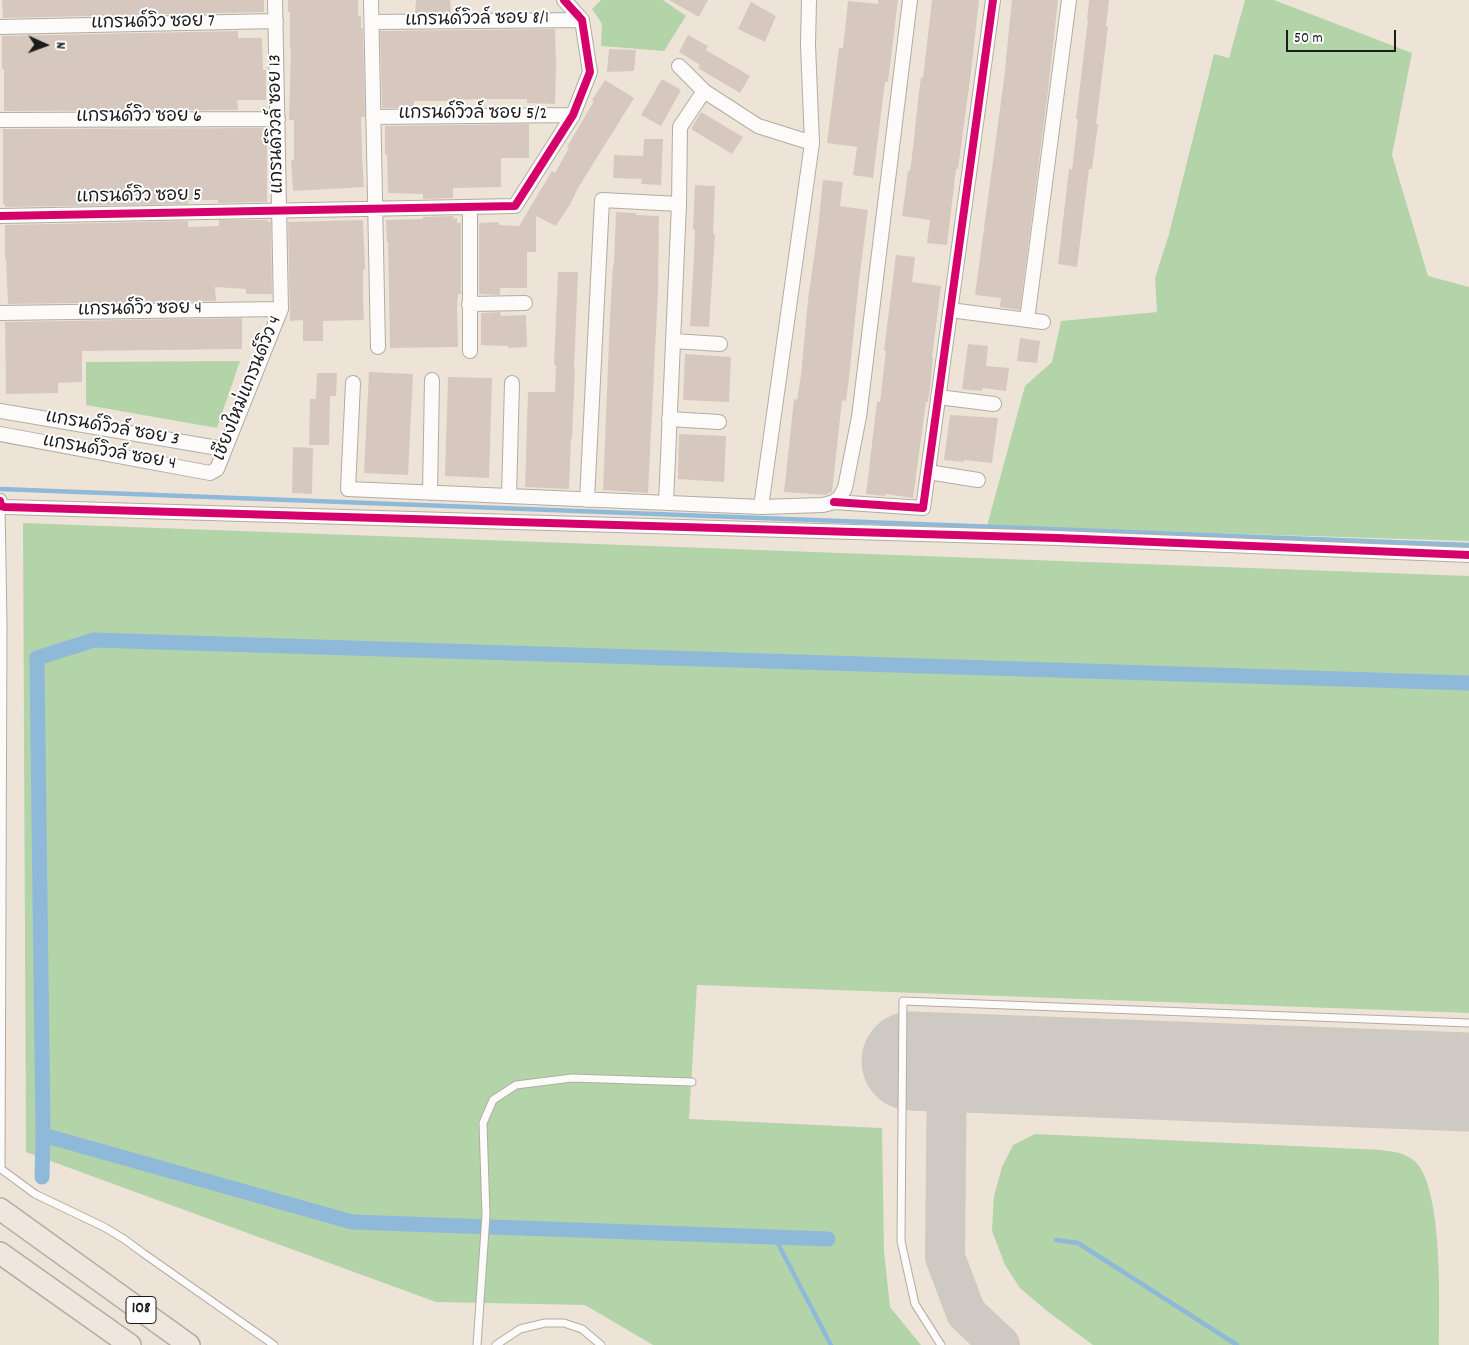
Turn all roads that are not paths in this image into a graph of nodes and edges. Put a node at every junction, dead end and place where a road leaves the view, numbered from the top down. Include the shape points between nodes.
1 (275, 0) edge
2 (371, 0) edge
3 (564, 0) edge
4 (809, 0) edge
5 (910, 0) edge
6 (993, 0) edge
7 (1069, 0) edge
8 (582, 20) junction
9 (276, 22) junction
10 (372, 22) junction
11 (0, 27) edge
12 (679, 66) dead end
13 (704, 91) junction
14 (573, 115) junction
15 (373, 117) junction
16 (278, 119) junction
17 (0, 120) edge
18 (812, 143) junction
19 (679, 204) junction
20 (470, 207) junction
21 (375, 208) junction
22 (279, 211) junction
23 (0, 216) edge
24 (526, 303) dead end
25 (469, 304) junction
26 (281, 309) junction
27 (950, 310) junction
28 (0, 313) edge
29 (1027, 320) junction
30 (1043, 322) dead end
31 (673, 341) junction
32 (720, 344) dead end
33 (378, 347) dead end
34 (470, 351) dead end
35 (432, 380) dead end
36 (353, 383) dead end
37 (512, 383) dead end
38 (938, 396) junction
39 (994, 404) dead end
40 (0, 410) edge
41 (669, 419) junction
42 (719, 422) dead end
43 (0, 434) edge
44 (224, 449) junction
45 (217, 469) joint
46 (928, 472) junction
47 (978, 480) dead end
48 (430, 493) junction
49 (509, 496) junction
50 (588, 500) junction
51 (0, 501) edge
52 (834, 502) junction
53 (666, 503) junction
54 (1, 506) edge
55 (761, 507) junction
56 (1, 549) edge
57 (1469, 555) edge
58 (1469, 1023) edge
59 (692, 1082) dead end
60 (0, 1169) edge
61 (0, 1209) edge
62 (0, 1253) edge
63 (130, 1345) edge
64 (189, 1345) edge
65 (274, 1345) edge
66 (477, 1345) edge
67 (496, 1345) edge
68 (601, 1345) edge
69 (941, 1345) edge

1 - 9 street, แกรนด์วิวล์ ซอย 13
2 - 10 street
3 - 8 street
4 - 18 street
5 - 52 street via 859,417 845,488
6 - 27 street
7 - 29 street
8 - 10 street, แกรนด์วิวล์ ซอย 8/1
8 - 14 street via 590,72
9 - 11 street, แกรนด์วิว ซอย 7
9 - 16 street, แกรนด์วิวล์ ซอย 13
10 - 15 street
12 - 13 street
13 - 18 street via 758,126
13 - 19 street via 680,127
14 - 15 street, แกรนด์วิวล์ ซอย 5/2
14 - 20 street, แกรนด์วิว ซอย 5 via 515,206
15 - 21 street
16 - 17 street, แกรนด์วิว ซอย 6
16 - 22 street, แกรนด์วิวล์ ซอย 13
18 - 55 street
19 - 31 street
19 - 50 street via 602,200
20 - 21 street, แกรนด์วิว ซอย 5
20 - 25 street
21 - 22 street, แกรนด์วิว ซอย 5
21 - 33 street
22 - 23 street, แกรนด์วิว ซอย 5
22 - 26 street, แกรนด์วิวล์ ซอย 13
24 - 25 street
25 - 34 street
26 - 28 street, แกรนด์วิว ซอย 4
26 - 44 street, เชียงใหม่แกรนด์วิว 4
27 - 29 street
27 - 38 street
29 - 30 street
31 - 32 street
31 - 41 street
35 - 48 street
36 - 48 street via 348,489
37 - 49 street
38 - 39 street
38 - 46 street
40 - 44 street, แกรนด์วิวล์ ซอย 3
41 - 42 street
41 - 53 street
43 - 45 street, แกรนด์วิวล์ ซอย 4 via 210,473
44 - 45 street, เชียงใหม่แกรนด์วิว 4
46 - 47 street
46 - 52 street via 923,508
48 - 49 street
49 - 50 street
50 - 53 street
51 - 54 street
52 - 55 street
53 - 55 street
54 - 56 lane
54 - 57 street via 1047,538
56 - 60 lane
58 - 69 lane via 904,1001 902,1240 915,1304
59 - 66 lane via 572,1078 516,1085 493,1100 483,1123 486,1215
60 - 65 lane via 35,1194 124,1238
61 - 64 main road, 108
62 - 63 main road, 108
67 - 68 lane via 520,1329 545,1323 564,1324 582,1330

